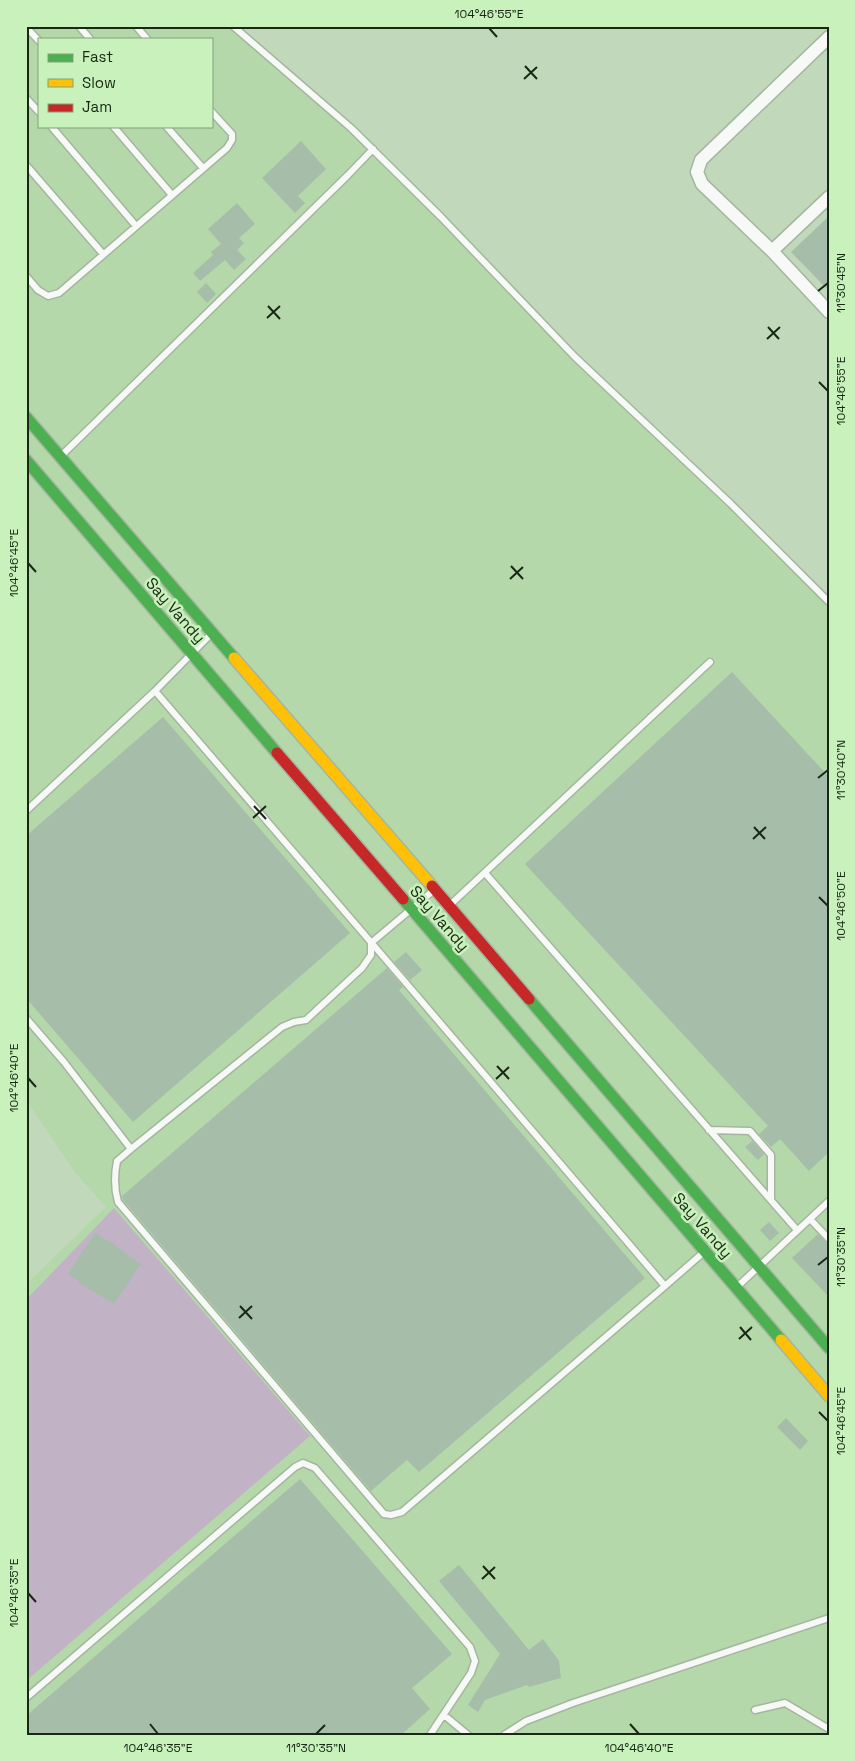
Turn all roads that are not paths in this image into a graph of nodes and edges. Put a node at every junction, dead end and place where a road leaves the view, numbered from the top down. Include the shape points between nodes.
1 (80, 26) edge
2 (136, 26) edge
3 (233, 26) edge
4 (26, 27) edge
5 (829, 37) edge
6 (89, 38) edge
7 (146, 38) edge
8 (38, 40) edge
9 (26, 98) edge
10 (38, 111) edge
11 (212, 111) edge
12 (53, 128) edge
13 (115, 128) edge
14 (168, 128) edge
15 (372, 149) junction
16 (26, 166) edge
17 (203, 168) junction
18 (172, 195) junction
19 (829, 197) edge
20 (136, 226) junction
21 (772, 251) junction
22 (103, 254) junction
23 (26, 276) edge
24 (829, 312) edge
25 (26, 417) edge
26 (61, 456) junction
27 (26, 460) edge
28 (829, 602) edge
29 (212, 633) junction
30 (192, 652) junction
31 (710, 662) dead end
32 (155, 691) junction
33 (26, 811) edge
34 (485, 873) junction
35 (435, 890) junction
36 (450, 906) junction
37 (411, 910) junction
38 (371, 943) junction
39 (26, 1018) edge
40 (709, 1130) junction
41 (131, 1149) junction
42 (771, 1200) junction
43 (829, 1201) edge
44 (810, 1219) junction
45 (797, 1230) junction
46 (829, 1239) edge
47 (705, 1251) junction
48 (759, 1267) junction
49 (665, 1286) junction
50 (736, 1288) junction
51 (829, 1348) edge
52 (829, 1396) edge
53 (829, 1618) edge
54 (26, 1698) edge
55 (755, 1710) dead end
56 (444, 1715) junction
57 (829, 1729) edge
58 (430, 1735) edge
59 (468, 1735) edge
60 (504, 1735) edge

1 - 6 lane
2 - 7 lane
3 - 15 lane
4 - 8 lane
5 - 21 street via 701,160 697,172 702,184
9 - 10 lane
11 - 17 lane via 232,134 232,140
12 - 20 lane
13 - 18 lane
14 - 17 lane
15 - 26 lane
15 - 28 lane via 575,357
16 - 22 lane
17 - 18 lane
18 - 20 lane
19 - 21 street
20 - 22 lane
21 - 24 street
22 - 23 lane via 59,293 48,296
25 - 26 street, Say Vandy
26 - 29 street, Say Vandy
27 - 30 street, Say Vandy
29 - 30 lane
29 - 35 street, Say Vandy
30 - 32 lane
30 - 37 street, Say Vandy
31 - 34 lane
32 - 33 lane
32 - 38 lane
34 - 36 lane
34 - 40 lane
35 - 36 street, Say Vandy
35 - 37 lane
36 - 48 street, Say Vandy
37 - 38 lane
37 - 47 street, Say Vandy
38 - 41 lane via 370,955 362,968 306,1020 282,1027
38 - 49 lane
39 - 41 lane
40 - 42 lane
40 - 42 lane via 750,1131 771,1155
41 - 49 lane via 116,1161 114,1177 118,1202 384,1514 402,1512
42 - 45 lane
43 - 44 lane
44 - 45 lane
44 - 46 lane
45 - 48 lane
47 - 49 lane
47 - 50 street, Say Vandy
48 - 50 lane
48 - 51 street, Say Vandy
50 - 52 street, Say Vandy
53 - 60 lane via 573,1703 526,1721
54 - 56 lane via 303,1463 314,1468 470,1647 475,1661 472,1673
55 - 57 lane via 785,1703
56 - 58 lane
56 - 59 lane

